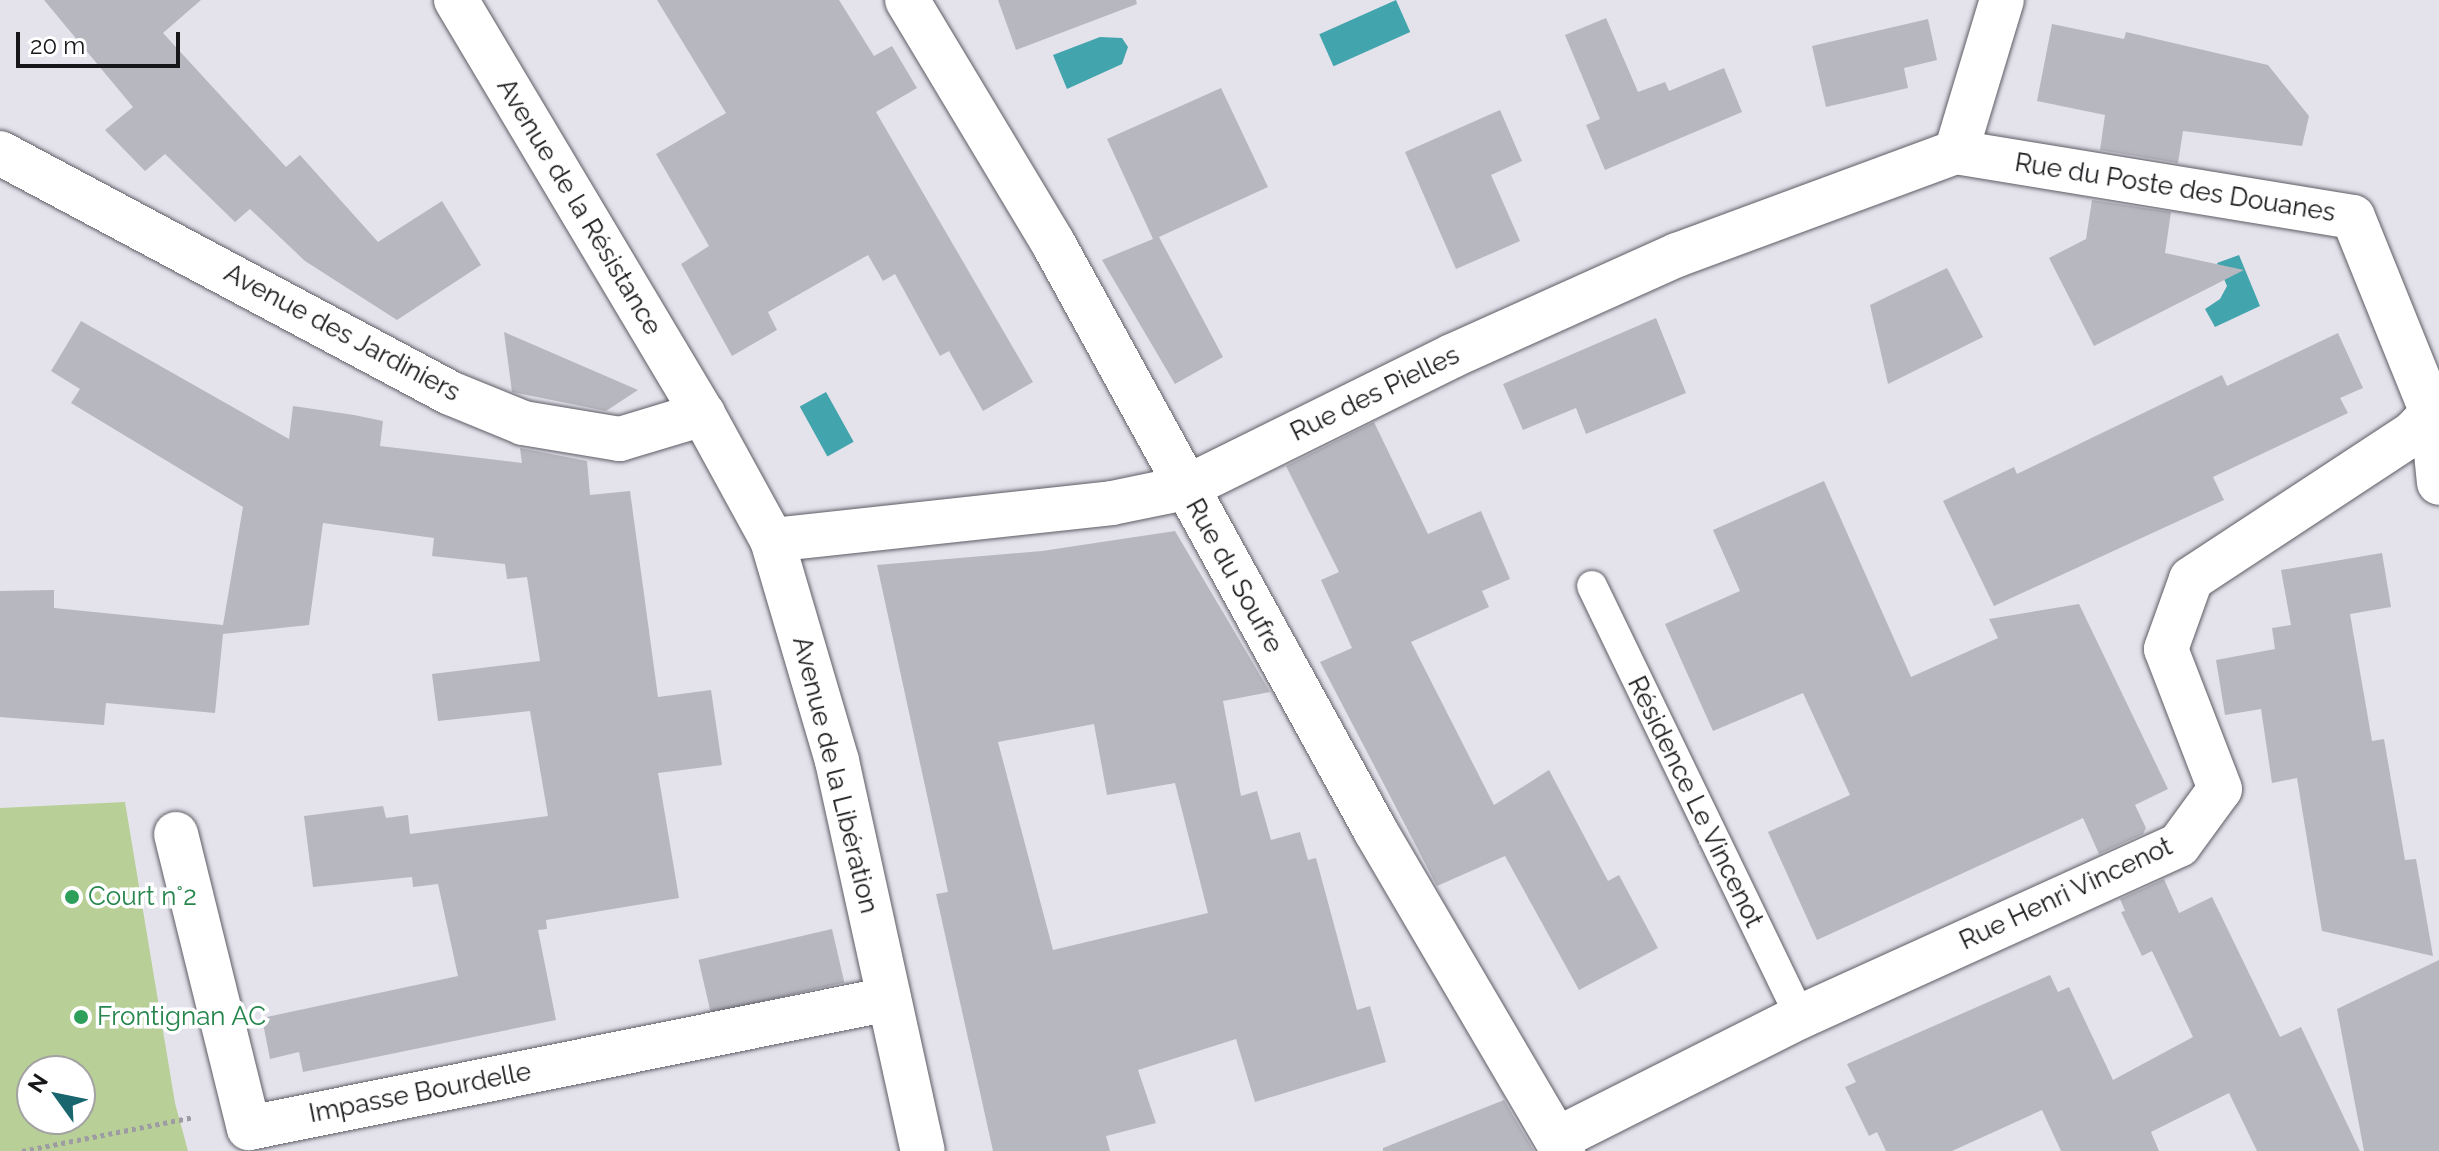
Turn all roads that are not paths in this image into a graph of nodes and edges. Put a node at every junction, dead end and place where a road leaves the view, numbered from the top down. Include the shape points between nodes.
1 (456, 0) edge
2 (907, 0) edge
3 (2002, 0) edge
4 (1956, 152) junction
5 (0, 153) edge
6 (2435, 410) edge
7 (703, 414) junction
8 (2439, 483) edge
9 (1185, 488) junction
10 (772, 540) junction
11 (1592, 586) dead end
12 (176, 834) dead end
13 (889, 999) junction
14 (1800, 1017) junction
15 (1560, 1145) edge
16 (923, 1151) edge

1 - 7 street, Avenue de la Résistance
2 - 9 street, Rue du Soufre via 1053,243
3 - 4 street
4 - 6 street, Rue du Poste des Douanes via 2353,217
4 - 9 street, Rue des Pielles via 1677,255 1452,356
5 - 7 street, Avenue des Jardiniers via 450,393 523,423 620,439
6 - 8 street, Rue du Poste des Douanes
6 - 14 street, Rue Henri Vincenot via 2413,433 2191,579 2166,649 2220,789 2179,845
7 - 10 street, Avenue de la Libération
9 - 10 street, Rue des Pielles via 1112,503
9 - 15 street, Rue du Soufre via 1375,830
10 - 13 street, Avenue de la Libération via 837,761
11 - 14 lane, Résidence Le Vincenot
12 - 13 street, Impasse Bourdelle via 249,1128
13 - 16 street, Avenue de la Libération
14 - 15 street, Rue Henri Vincenot

